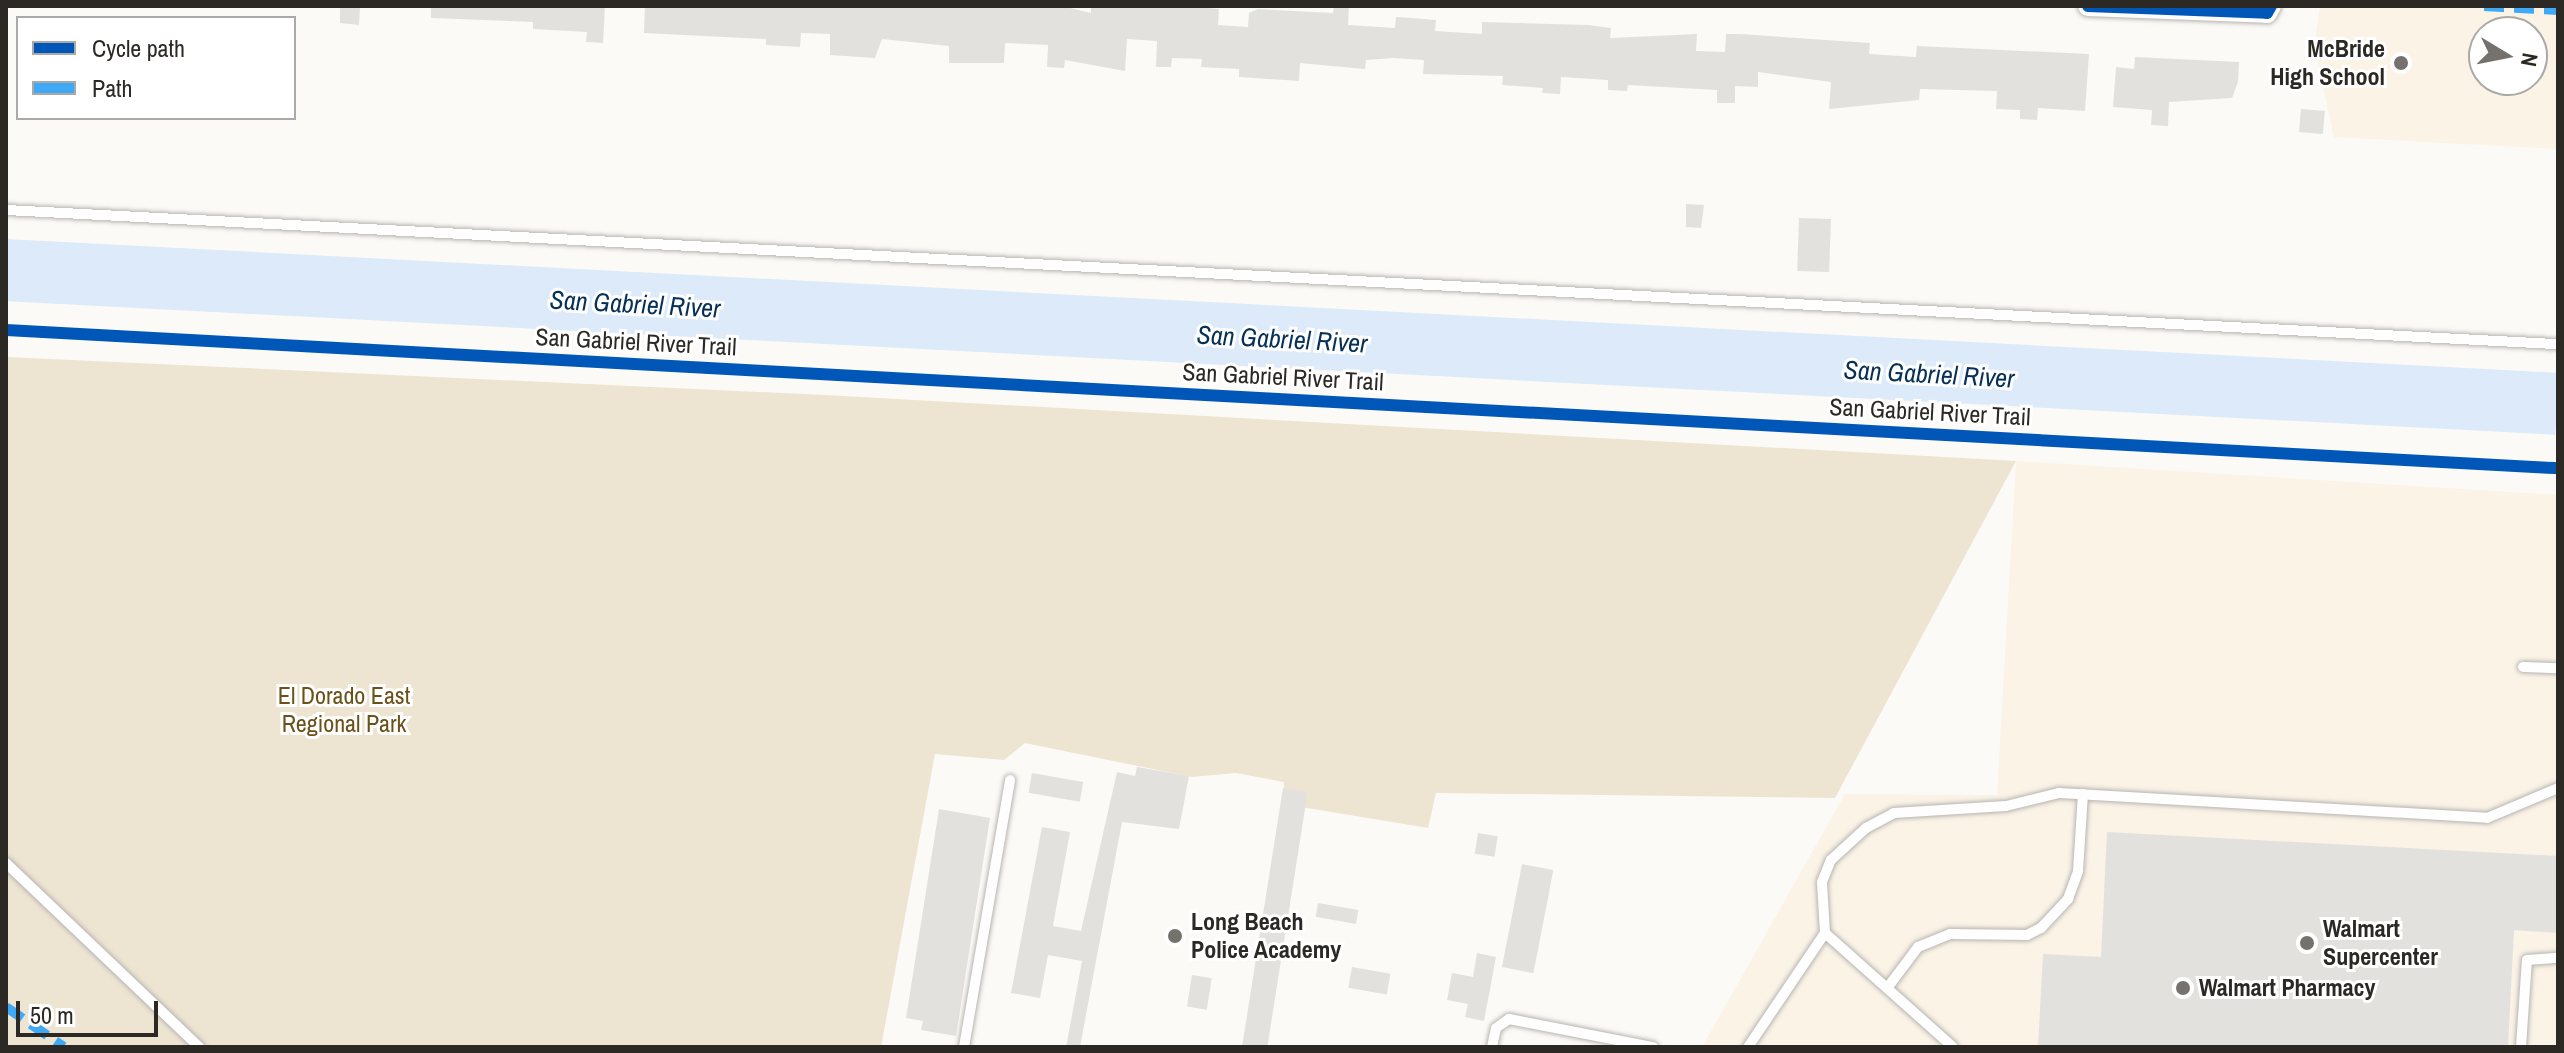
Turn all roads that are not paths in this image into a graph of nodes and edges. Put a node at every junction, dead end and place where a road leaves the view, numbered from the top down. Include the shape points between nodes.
1 (2088, 6) edge
2 (2269, 9) edge
3 (6, 210) edge
4 (2558, 344) edge
5 (2523, 667) dead end
6 (2558, 668) edge
7 (1010, 780) dead end
8 (2558, 788) edge
9 (2083, 794) junction
10 (6, 863) edge
11 (1825, 933) junction
12 (2558, 958) edge
13 (1888, 987) junction
14 (199, 1047) edge
15 (964, 1047) edge
16 (1492, 1047) edge
17 (1653, 1047) edge
18 (1748, 1047) edge
19 (1953, 1047) edge
20 (2521, 1047) edge

1 - 2 street
3 - 4 lane
5 - 6 lane
7 - 15 lane
8 - 9 lane via 2487,818
9 - 11 lane via 1894,813 1866,828 1831,860 1822,882
9 - 13 lane via 2078,871 2068,899 2041,928 2027,935 1950,934 1918,947
10 - 14 lane
11 - 13 lane
11 - 18 lane
12 - 20 lane via 2527,960
13 - 19 lane
16 - 17 lane via 1496,1028 1509,1019

